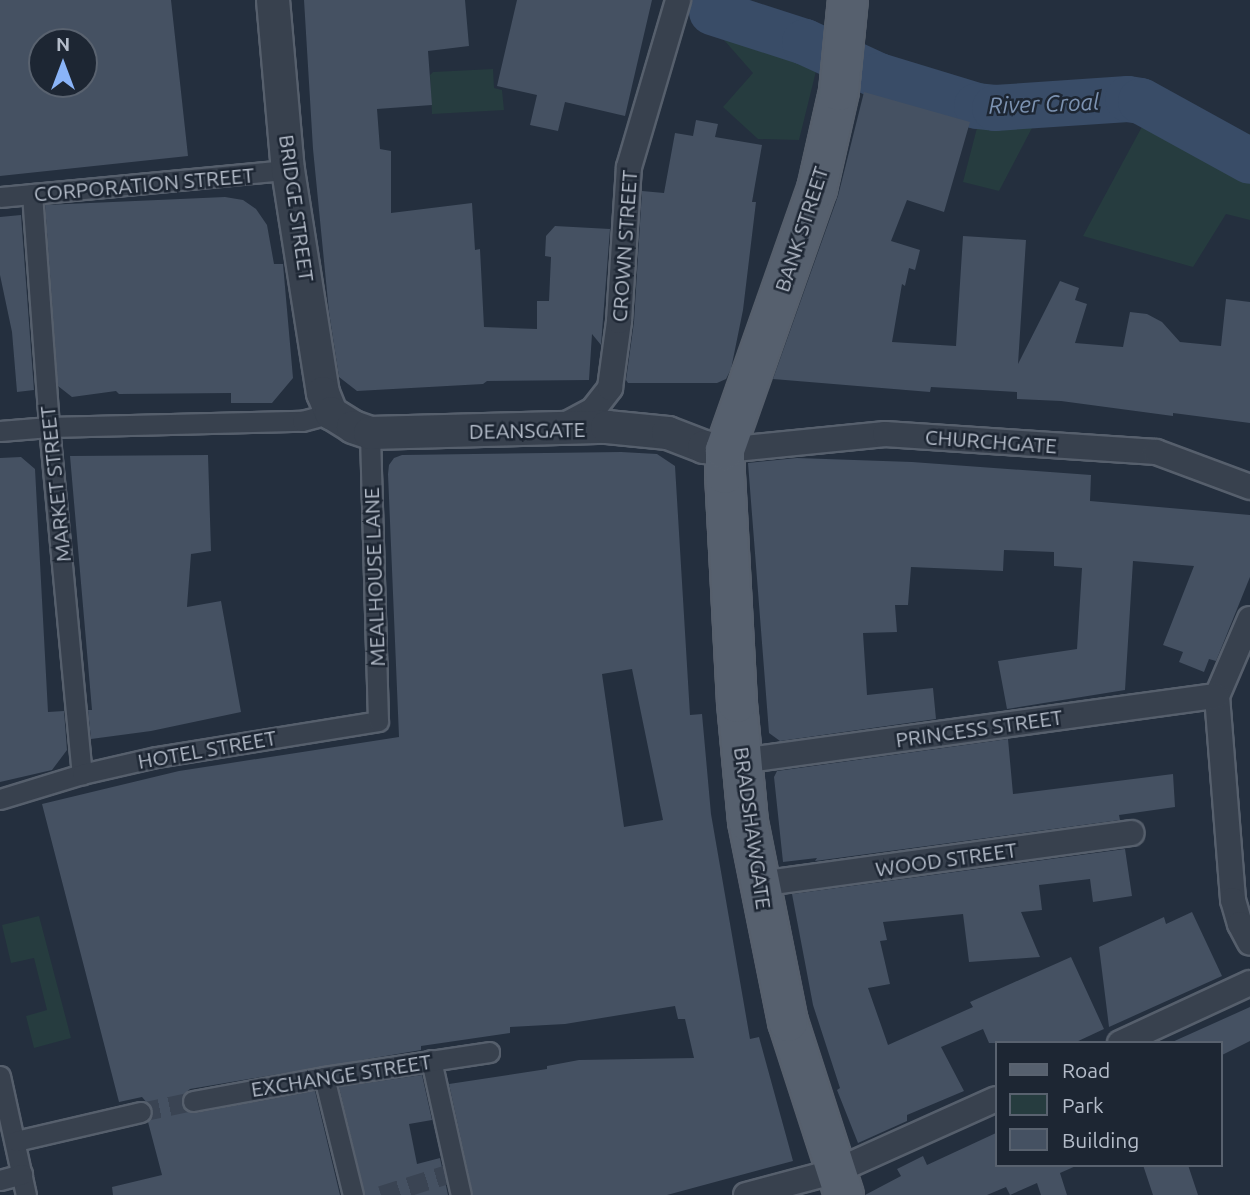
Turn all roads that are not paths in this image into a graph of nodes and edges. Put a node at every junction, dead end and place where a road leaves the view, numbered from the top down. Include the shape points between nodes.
1 (273, 0) edge
2 (678, 0) edge
3 (845, 17) edge
4 (288, 170) junction
5 (32, 194) junction
6 (0, 197) edge
7 (331, 413) junction
8 (49, 427) junction
9 (558, 429) junction
10 (0, 431) edge
11 (370, 433) junction
12 (725, 450) junction
13 (1250, 488) edge
14 (1250, 619) edge
15 (1217, 696) junction
16 (378, 720) joint
17 (741, 761) junction
18 (82, 774) junction
19 (0, 799) edge
20 (1132, 833) dead end
21 (759, 884) junction
22 (1250, 943) edge
23 (1250, 983) edge
24 (1124, 1041) edge
25 (489, 1052) dead end
26 (431, 1060) junction
27 (0, 1076) edge
28 (324, 1077) junction
29 (995, 1100) edge
30 (206, 1103) tunnel mouth
31 (141, 1112) tunnel mouth
32 (16, 1141) junction
33 (22, 1174) junction
34 (0, 1180) edge
35 (840, 1183) edge
36 (26, 1195) edge
37 (353, 1195) edge
38 (461, 1195) edge
39 (746, 1195) edge

1 - 4 street, BRIDGE STREET
2 - 9 street, CROWN STREET via 629,167 610,388 593,410
3 - 12 main road, BANK STREET via 839,91 817,189
4 - 5 street, CORPORATION STREET
4 - 7 street, BRIDGE STREET via 323,393
5 - 6 street, CORPORATION STREET
5 - 8 street, MARKET STREET
7 - 8 street via 302,421
7 - 11 street, DEANSGATE
8 - 10 street
8 - 18 street, MARKET STREET
9 - 11 street, DEANSGATE
9 - 12 street, DEANSGATE via 668,433
11 - 16 street, MEALHOUSE LANE
12 - 13 street, CHURCHGATE via 885,434 1143,451
12 - 17 main road, BRADSHAWGATE
14 - 15 street
15 - 17 street, PRINCESS STREET
15 - 22 street via 1233,900
16 - 18 street, HOTEL STREET
17 - 21 main road, BRADSHAWGATE
18 - 19 street, HOTEL STREET
20 - 21 street, WOOD STREET
21 - 35 main road, BRADSHAWGATE via 788,1022
23 - 24 street
25 - 26 street, EXCHANGE STREET
26 - 28 street, EXCHANGE STREET
26 - 38 street
27 - 32 street
28 - 30 street, EXCHANGE STREET
28 - 37 street
29 - 35 street
31 - 32 street
32 - 33 street
33 - 34 street
33 - 36 street
35 - 39 street

